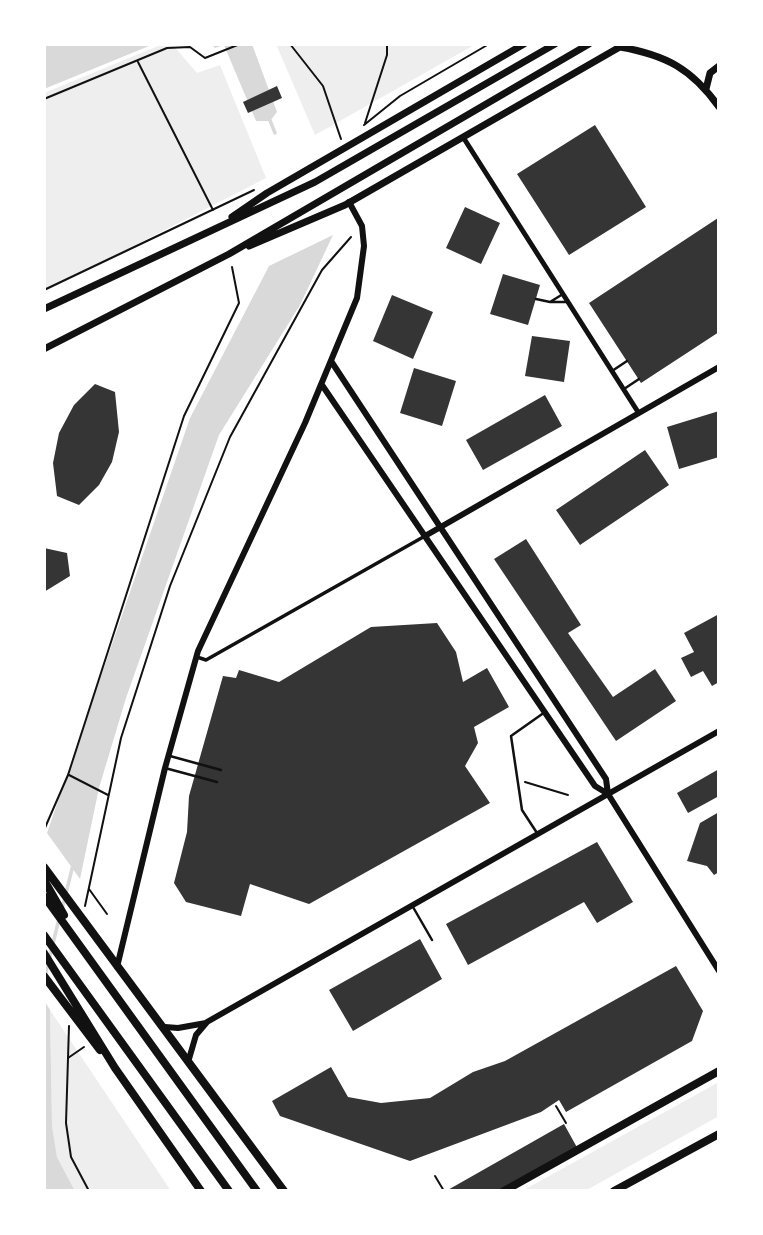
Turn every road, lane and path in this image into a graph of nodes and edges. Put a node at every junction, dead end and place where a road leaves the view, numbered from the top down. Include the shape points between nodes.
1 (240, 44) edge
2 (290, 44) edge
3 (387, 44) edge
4 (489, 44) edge
5 (524, 44) edge
6 (555, 44) edge
7 (589, 44) edge
8 (622, 45) edge
9 (138, 61) junction
10 (719, 66) edge
11 (706, 89) junction
12 (44, 99) edge
13 (719, 107) edge
14 (365, 124) junction
15 (358, 130) dead end
16 (350, 136) dead end
17 (463, 137) junction
18 (258, 187) dead end
19 (349, 202) junction
20 (214, 211) junction
21 (217, 228) junction
22 (351, 237) dead end
23 (229, 254) junction
24 (232, 267) dead end
25 (44, 290) edge
26 (563, 294) junction
27 (536, 299) dead end
28 (550, 302) junction
29 (568, 302) junction
30 (44, 309) edge
31 (44, 349) edge
32 (331, 361) junction
33 (627, 361) dead end
34 (718, 370) edge
35 (612, 371) junction
36 (639, 379) dead end
37 (322, 385) junction
38 (624, 389) junction
39 (638, 412) junction
40 (440, 526) junction
41 (425, 536) junction
42 (196, 656) junction
43 (545, 712) junction
44 (719, 731) edge
45 (168, 756) junction
46 (165, 768) junction
47 (221, 770) dead end
48 (68, 775) junction
49 (518, 779) junction
50 (217, 782) dead end
51 (608, 794) junction
52 (568, 795) dead end
53 (109, 796) junction
54 (44, 830) edge
55 (538, 834) junction
56 (44, 866) edge
57 (45, 887) edge
58 (88, 887) junction
59 (412, 906) junction
60 (84, 914) dead end
61 (107, 914) dead end
62 (88, 928) junction
63 (44, 934) edge
64 (432, 940) dead end
65 (44, 953) edge
66 (117, 967) junction
67 (719, 971) edge
68 (44, 976) edge
69 (72, 1020) junction
70 (207, 1022) junction
71 (165, 1027) junction
72 (84, 1047) dead end
73 (68, 1058) junction
74 (189, 1059) junction
75 (115, 1068) junction
76 (719, 1071) edge
77 (556, 1106) dead end
78 (566, 1123) dead end
79 (719, 1133) edge
80 (435, 1176) dead end
81 (89, 1191) edge
82 (201, 1191) edge
83 (229, 1191) edge
84 (257, 1191) edge
85 (284, 1191) edge
86 (444, 1191) edge
87 (504, 1191) edge
88 (614, 1191) edge

1 - 9 path via 205,58 190,47 167,48
2 - 16 path via 323,86 343,142
3 - 14 path
4 - 14 path via 400,96
5 - 21 main road via 267,193
6 - 21 main road via 315,182
7 - 23 main road
8 - 11 main road via 662,56
8 - 17 main road
9 - 12 path
9 - 20 path
10 - 11 main road via 710,72
11 - 13 main road
14 - 15 path
17 - 19 main road
17 - 26 street
18 - 20 path
19 - 23 main road
19 - 32 street via 362,226 363,270 357,298
20 - 25 path
21 - 30 main road
22 - 53 path via 322,270 230,437 170,586 121,738
23 - 31 main road
24 - 48 path via 239,303 184,416
26 - 28 lane
26 - 29 street
27 - 28 lane
28 - 29 lane
29 - 35 street
32 - 37 street
32 - 40 street
33 - 35 lane
34 - 39 street
35 - 38 street
36 - 38 lane
37 - 41 street
37 - 42 street
38 - 39 street
39 - 40 street
40 - 41 street
40 - 51 street via 606,779
41 - 42 street via 206,660
41 - 43 street
42 - 45 street
43 - 49 lane via 511,736
43 - 51 street via 595,786
44 - 51 street
45 - 46 street
45 - 47 lane
46 - 50 lane
46 - 66 street
48 - 53 path
48 - 54 path
49 - 52 path
49 - 55 lane via 522,810
51 - 55 street
51 - 67 street
53 - 58 path
55 - 59 street
56 - 62 main road
57 - 62 main road
57 - 84 main road via 84,951
58 - 60 path
58 - 61 path
59 - 64 lane
59 - 70 street
62 - 66 main road
63 - 83 main road
65 - 75 main road
66 - 71 main road
68 - 69 main road
69 - 73 path
69 - 75 main road
70 - 71 street
70 - 74 street
71 - 74 main road
72 - 73 path
73 - 81 path via 66,1123 71,1157
74 - 85 main road
75 - 82 main road
76 - 87 main road
77 - 78 path
79 - 88 main road
80 - 86 path

